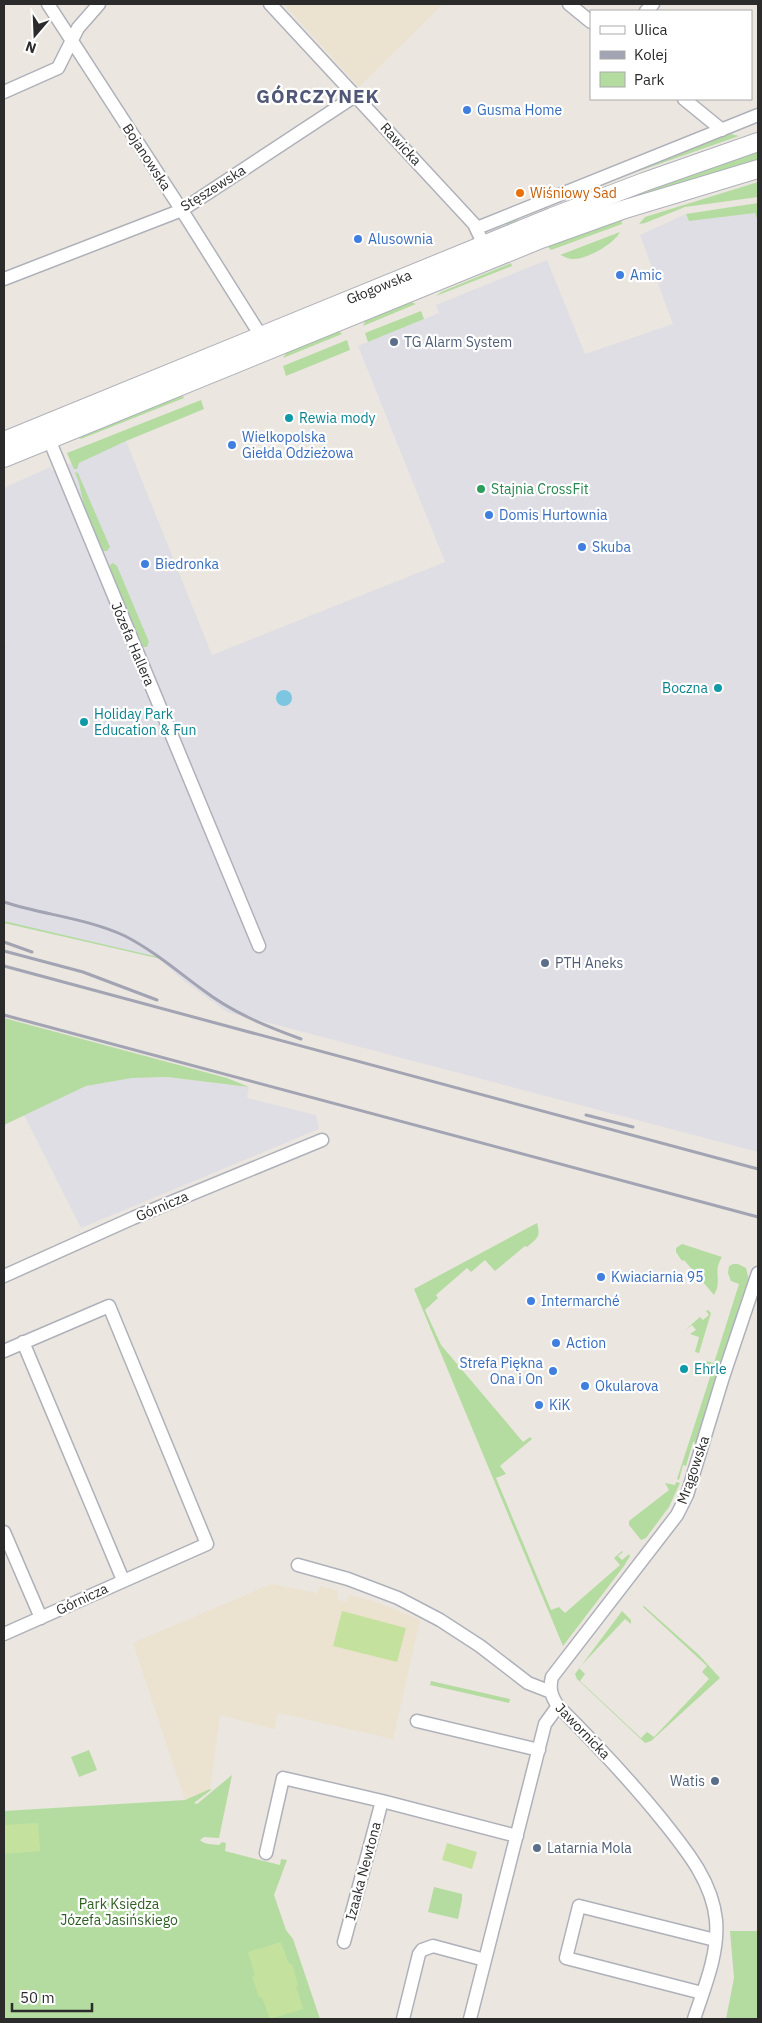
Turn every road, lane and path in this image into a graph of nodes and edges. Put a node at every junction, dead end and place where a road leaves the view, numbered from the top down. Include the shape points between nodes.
1 (48, 4) edge
2 (99, 4) edge
3 (270, 4) edge
4 (569, 4) edge
5 (590, 21) edge
6 (72, 41) junction
7 (4, 92) edge
8 (356, 96) junction
9 (685, 100) edge
10 (758, 115) edge
11 (722, 130) junction
12 (758, 142) edge
13 (758, 169) edge
14 (182, 210) junction
15 (477, 228) junction
16 (484, 244) junction
17 (4, 280) edge
18 (261, 336) junction
19 (46, 432) junction
20 (4, 441) edge
21 (4, 458) edge
22 (259, 946) dead end
23 (322, 1140) dead end
24 (758, 1273) edge
25 (4, 1276) edge
26 (23, 1342) junction
27 (4, 1351) edge
28 (4, 1532) edge
29 (298, 1566) dead end
30 (123, 1580) junction
31 (41, 1618) junction
32 (4, 1634) edge
33 (550, 1692) junction
34 (558, 1706) junction
35 (416, 1721) dead end
36 (538, 1750) junction
37 (382, 1801) junction
38 (518, 1836) junction
39 (266, 1853) dead end
40 (715, 1940) junction
41 (344, 1942) dead end
42 (485, 1960) junction
43 (702, 1993) junction
44 (403, 2019) edge
45 (470, 2019) edge
46 (694, 2019) edge

1 - 6 street, Bojanowska
2 - 6 street via 78,28
3 - 8 street, Rawicka
4 - 5 street
6 - 7 street via 58,68
6 - 14 street, Bojanowska
8 - 14 street, Stęszewska
8 - 15 street, Rawicka
9 - 11 street
10 - 11 street
11 - 15 street
12 - 16 main road, Głogowska via 611,194
13 - 19 main road, Głogowska via 550,235
14 - 17 street, Stęszewska
14 - 18 street, Bojanowska
15 - 16 street, Rawicka
16 - 18 main road, Głogowska
18 - 19 main road, Głogowska
19 - 20 main road, Głogowska
19 - 21 main road, Głogowska
19 - 22 street, Józefa Hallera
23 - 25 street, Górnicza via 133,1218
24 - 33 street, Mrągowska via 687,1495 677,1515 552,1677
26 - 27 street
26 - 30 street, Górnicza
26 - 30 street, Górnicza via 109,1306 207,1544
28 - 31 street, Górnicza
29 - 33 street, Jawornicka via 348,1579 398,1598 440,1620 528,1682
30 - 31 street, Górnicza
31 - 32 street, Górnicza
33 - 34 street, Jawornicka
34 - 36 street via 546,1724
34 - 40 street, Jawornicka via 623,1772 694,1863 712,1901 716,1920
35 - 36 street
36 - 38 street
37 - 38 street
37 - 39 street via 283,1778
37 - 41 street, Izaaka Newtona
38 - 42 street
40 - 43 street, Jawornicka via 712,1963
40 - 43 street via 579,1906 566,1958
42 - 44 street via 432,1946 422,1950
42 - 45 street
43 - 46 street, Jawornicka

